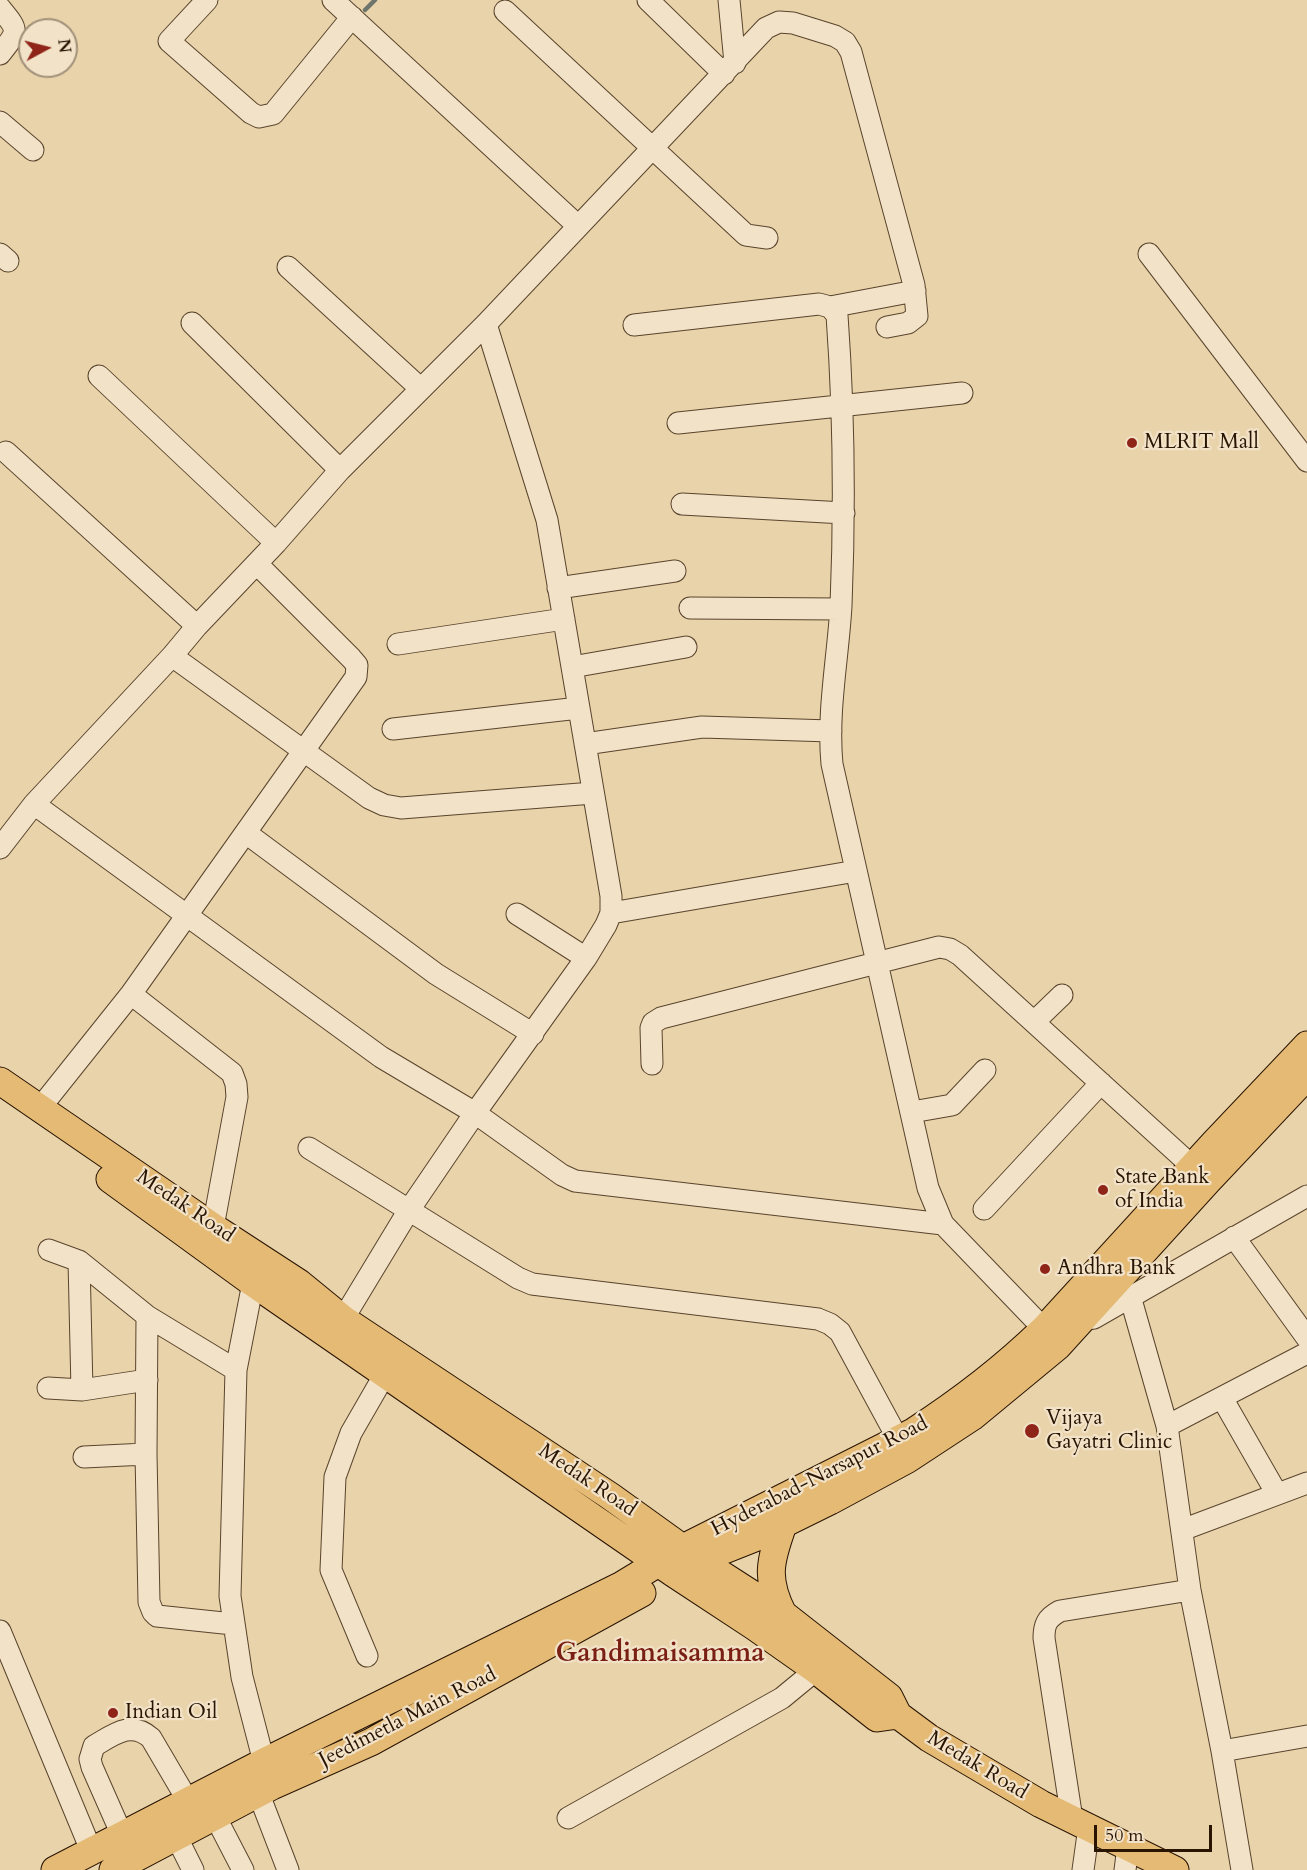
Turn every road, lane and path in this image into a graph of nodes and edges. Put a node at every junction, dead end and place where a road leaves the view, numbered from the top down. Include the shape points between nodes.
1 (207, 0) edge
2 (333, 0) edge
3 (648, 0) edge
4 (729, 0) edge
5 (0, 8) edge
6 (506, 11) dead end
7 (352, 17) junction
8 (0, 54) edge
9 (729, 68) junction
10 (0, 122) edge
11 (652, 149) junction
12 (33, 150) dead end
13 (578, 226) junction
14 (767, 238) dead end
15 (1149, 254) dead end
16 (288, 267) dead end
17 (915, 291) junction
18 (830, 307) junction
19 (192, 323) dead end
20 (486, 324) junction
21 (634, 325) dead end
22 (886, 327) dead end
23 (99, 376) dead end
24 (421, 389) junction
25 (962, 393) dead end
26 (842, 406) junction
27 (678, 423) dead end
28 (6, 452) dead end
29 (1307, 460) edge
30 (340, 470) junction
31 (682, 504) dead end
32 (844, 513) junction
33 (276, 543) junction
34 (257, 564) junction
35 (675, 571) dead end
36 (558, 588) junction
37 (690, 608) dead end
38 (840, 609) junction
39 (564, 619) junction
40 (197, 626) junction
41 (398, 644) dead end
42 (686, 647) dead end
43 (172, 656) junction
44 (572, 667) junction
45 (579, 708) junction
46 (393, 729) dead end
47 (831, 731) junction
48 (585, 744) junction
49 (304, 750) junction
50 (593, 794) junction
51 (34, 804) junction
52 (246, 832) junction
53 (0, 848) edge
54 (856, 871) junction
55 (611, 913) junction
56 (518, 914) dead end
57 (188, 915) junction
58 (586, 958) junction
59 (878, 964) junction
60 (131, 994) junction
61 (1062, 995) dead end
62 (1035, 1022) junction
63 (533, 1034) junction
64 (1307, 1045) edge
65 (652, 1064) dead end
66 (985, 1070) dead end
67 (1307, 1076) edge
68 (0, 1081) edge
69 (1101, 1083) junction
70 (0, 1103) edge
71 (40, 1108) junction
72 (912, 1112) junction
73 (475, 1113) junction
74 (309, 1148) dead end
75 (1194, 1167) junction
76 (1307, 1196) edge
77 (984, 1209) dead end
78 (409, 1210) junction
79 (943, 1224) junction
80 (213, 1227) junction
81 (1234, 1238) junction
82 (49, 1250) dead end
83 (231, 1252) junction
84 (79, 1261) junction
85 (254, 1283) junction
86 (1130, 1296) junction
87 (147, 1316) junction
88 (1083, 1318) junction
89 (343, 1319) junction
90 (1044, 1329) junction
91 (1307, 1338) edge
92 (1307, 1353) edge
93 (236, 1370) junction
94 (385, 1374) junction
95 (147, 1380) junction
96 (48, 1388) dead end
97 (82, 1390) junction
98 (1222, 1398) junction
99 (1167, 1426) junction
100 (898, 1439) junction
101 (146, 1454) junction
102 (84, 1457) dead end
103 (1307, 1483) edge
104 (1277, 1494) junction
105 (783, 1525) junction
106 (1182, 1530) junction
107 (691, 1554) junction
108 (666, 1568) junction
109 (1190, 1590) junction
110 (783, 1614) junction
111 (233, 1624) junction
112 (0, 1630) edge
113 (367, 1656) dead end
114 (816, 1670) junction
115 (898, 1715) junction
116 (1307, 1736) edge
117 (1222, 1751) junction
118 (264, 1762) junction
119 (258, 1792) junction
120 (188, 1801) junction
121 (215, 1816) junction
122 (568, 1818) dead end
123 (1080, 1823) junction
124 (122, 1835) junction
125 (176, 1836) junction
126 (92, 1850) junction
127 (1127, 1858) edge
128 (55, 1870) edge
129 (113, 1870) edge
130 (193, 1870) edge
131 (243, 1870) edge
132 (288, 1870) edge
133 (1083, 1870) edge
134 (1175, 1870) edge
135 (1242, 1870) edge

1 - 7 street via 169,41 259,117 273,114
2 - 7 street
3 - 9 street
4 - 9 street
5 - 8 street via 15,29 14,37
6 - 11 street
7 - 13 street
9 - 11 street
9 - 17 street via 766,28 779,22 793,23 845,42 855,62
10 - 12 street
11 - 13 street
11 - 14 street via 746,235
13 - 20 street
15 - 29 street
16 - 24 street
17 - 18 street
17 - 22 street via 917,316 908,323
18 - 21 street via 819,304
18 - 26 street via 837,315
19 - 30 street
20 - 24 street
20 - 36 street via 543,504
23 - 33 street
24 - 30 street
25 - 26 street
26 - 27 street
26 - 32 street
28 - 40 street
30 - 33 street
31 - 32 street
32 - 38 street
33 - 34 street
34 - 40 street
34 - 49 street via 357,666 357,677
35 - 36 street
36 - 39 street
37 - 38 street
38 - 47 street
39 - 41 street
39 - 44 street
40 - 43 street
42 - 44 street
43 - 49 street
43 - 51 street
44 - 45 street
45 - 46 street
45 - 48 street
47 - 48 street via 702,727
47 - 54 street via 832,764
48 - 50 street
49 - 50 street via 369,798 401,808
49 - 52 street
50 - 55 street
51 - 53 street
51 - 57 street
52 - 57 street
52 - 63 street via 436,974
54 - 55 street
54 - 59 street
55 - 58 street
56 - 58 street
57 - 60 street
57 - 73 street via 381,1057
58 - 63 street
59 - 62 street via 939,947 950,949
59 - 65 street via 661,1018 651,1028
59 - 72 street
60 - 71 street
60 - 80 street via 232,1073 236,1084 237,1097
61 - 62 street
62 - 69 street
63 - 73 street
64 - 75 main road, Hyderabad-Narsapur Road
66 - 72 street via 952,1105
67 - 88 main road, Hyderabad-Narsapur Road
68 - 71 main road, Medak Road
69 - 75 street
69 - 77 street
70 - 83 main road via 124,1189
71 - 80 main road, Medak Road
72 - 79 street via 928,1188
73 - 78 street
73 - 79 street via 575,1181
74 - 78 street
75 - 90 main road, Hyderabad-Narsapur Road
76 - 81 street
78 - 89 street
78 - 100 street via 531,1284 818,1319 830,1324 840,1332
79 - 90 street
80 - 83 main road, Medak Road
81 - 86 street
81 - 91 street
82 - 84 street
83 - 85 main road
83 - 89 main road, Medak Road via 299,1283
84 - 87 street
84 - 97 street
85 - 93 street
85 - 94 main road
86 - 88 street via 1094,1318
86 - 99 street
87 - 93 street
87 - 95 street
88 - 105 main road, Hyderabad-Narsapur Road via 1058,1346 972,1417 908,1459
89 - 107 main road, Medak Road
90 - 100 main road, Hyderabad-Narsapur Road via 935,1418
92 - 98 street
93 - 111 street via 230,1596
94 - 108 main road
94 - 113 street via 351,1433 335,1477 332,1570
95 - 97 street
95 - 101 street
96 - 97 street
98 - 99 street
98 - 104 street
99 - 106 street
100 - 107 main road, Hyderabad-Narsapur Road
101 - 102 street
101 - 111 street via 149,1602 153,1612 165,1618
103 - 104 street
104 - 106 street
105 - 107 main road, Hyderabad-Narsapur Road via 757,1537
105 - 110 main road via 771,1568 772,1589
106 - 109 street
107 - 108 main road
107 - 110 main road, Medak Road
108 - 114 main road
108 - 118 main road, Jeedimetla Main Road via 622,1585
108 - 119 main road, Jeedimetla Main Road via 657,1585 371,1742
109 - 117 street
109 - 123 street via 1060,1611 1049,1617 1044,1626
110 - 115 main road, Medak Road via 889,1697
111 - 118 street
112 - 126 street
114 - 115 main road via 877,1718
114 - 122 street via 782,1698
115 - 123 main road, Medak Road via 929,1738
116 - 117 street
117 - 135 street
118 - 120 main road, Jeedimetla Main Road
119 - 121 main road, Jeedimetla Main Road
119 - 132 street
120 - 124 main road, Jeedimetla Main Road
120 - 124 street via 151,1738 145,1732 120,1730 94,1746 90,1759
121 - 125 main road, Jeedimetla Main Road
121 - 131 street
123 - 127 main road, Medak Road
123 - 133 street
124 - 126 main road, Jeedimetla Main Road
125 - 129 main road, Jeedimetla Main Road
125 - 130 street
126 - 128 main road, Jeedimetla Main Road
127 - 134 main road, Medak Road

